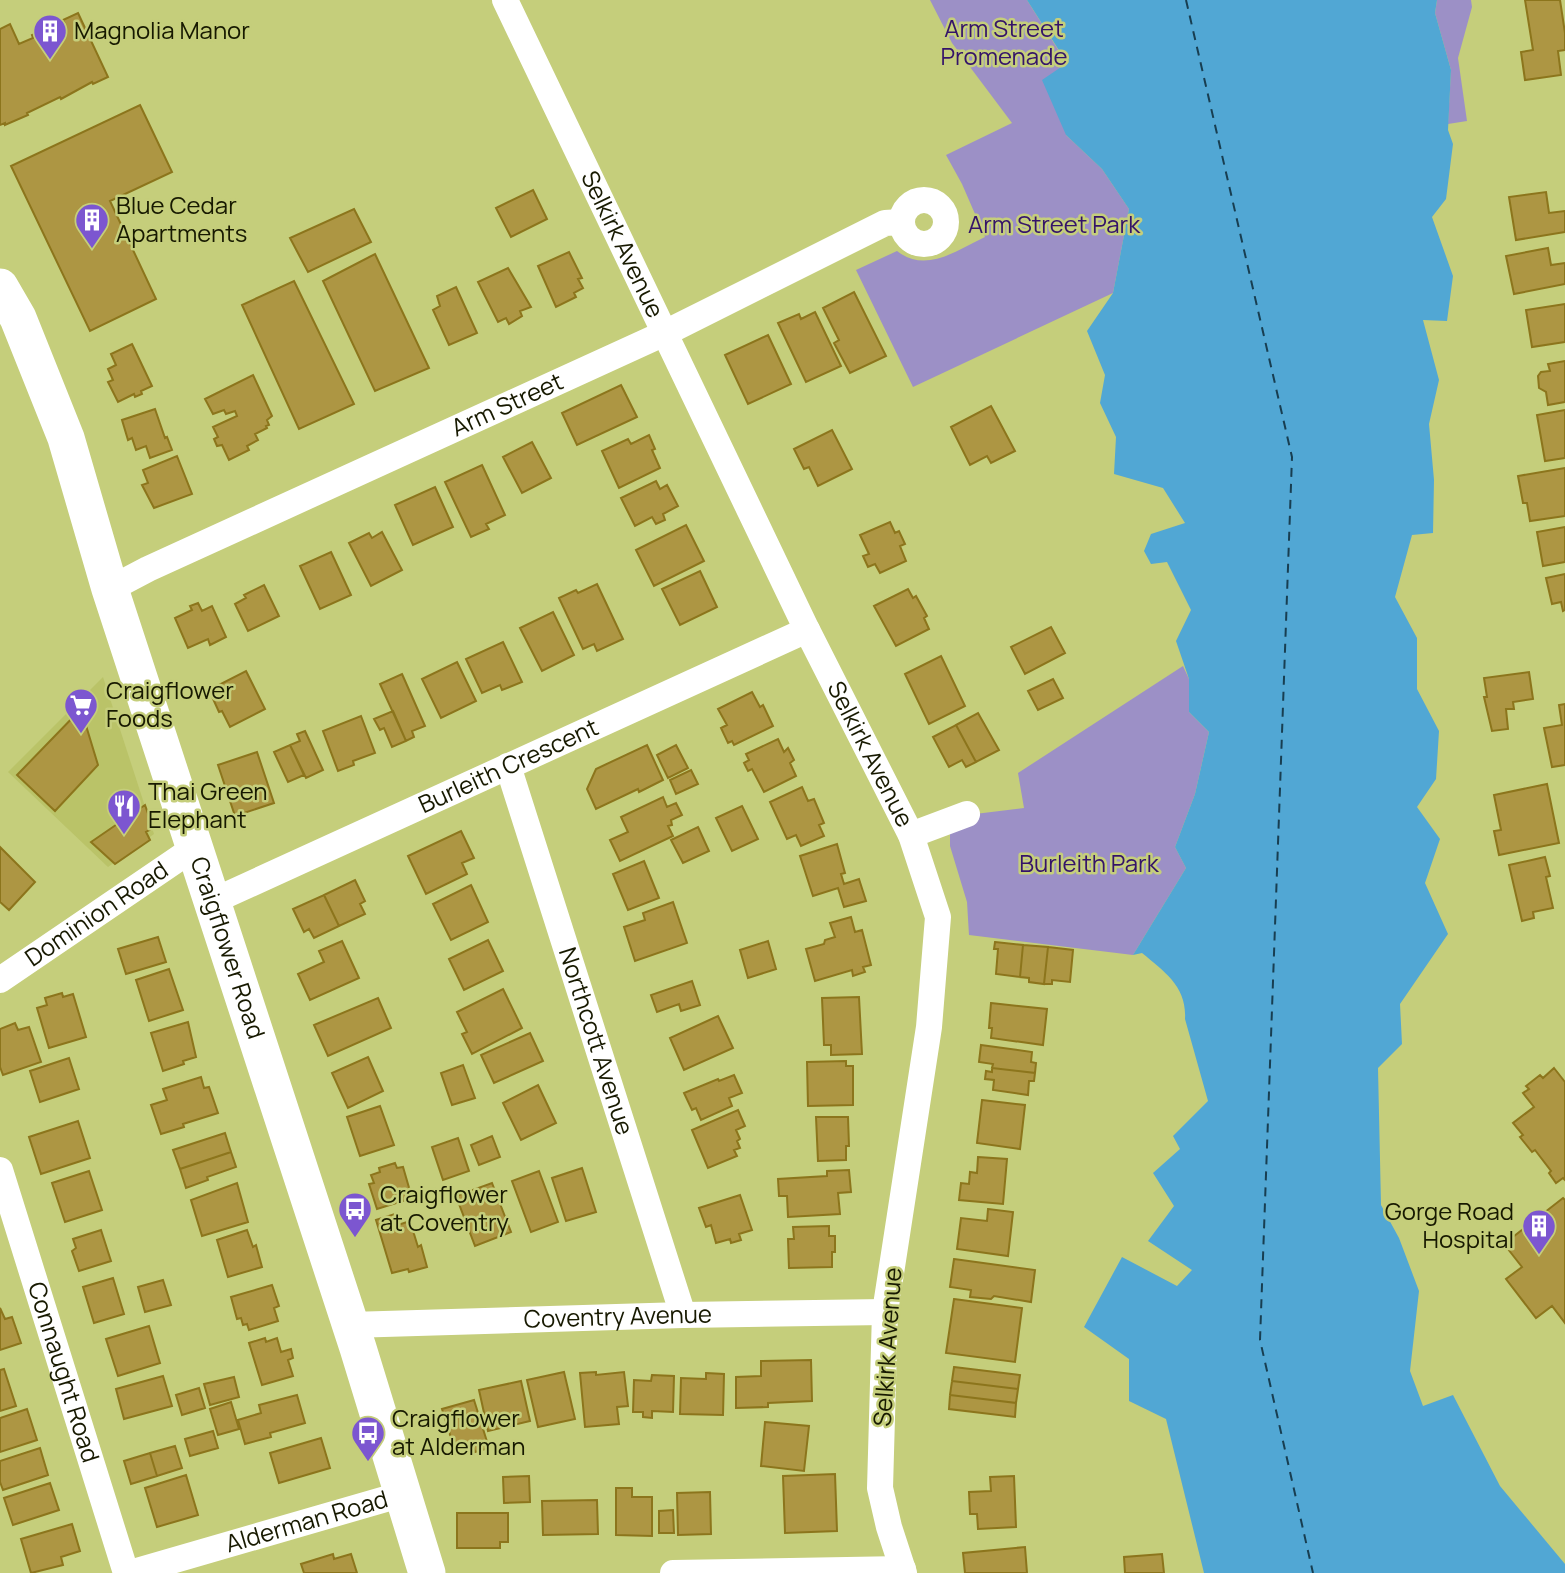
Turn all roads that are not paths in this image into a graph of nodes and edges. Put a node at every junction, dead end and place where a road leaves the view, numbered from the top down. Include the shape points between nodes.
1 (505, 0) edge
2 (901, 222) dead end
3 (0, 287) edge
4 (665, 333) junction
5 (110, 589) junction
6 (807, 630) junction
7 (508, 766) junction
8 (967, 814) dead end
9 (911, 835) junction
10 (194, 848) junction
11 (211, 902) junction
12 (4, 970) edge
13 (0, 1170) edge
14 (886, 1312) junction
15 (683, 1315) junction
16 (350, 1325) junction
17 (403, 1494) junction
18 (903, 1571) edge
19 (128, 1573) edge
20 (427, 1573) edge
21 (673, 1573) edge

1 - 4 street, Selkirk Avenue
2 - 4 street, Arm Street via 885,223
3 - 5 main road, Craigflower Road via 18,318 66,439
4 - 5 street, Arm Street
4 - 6 street, Selkirk Avenue
5 - 10 main road, Craigflower Road
6 - 7 street, Burleith Crescent
6 - 9 street, Selkirk Avenue
7 - 11 street, Burleith Crescent
7 - 15 street, Northcott Avenue
8 - 9 street
9 - 14 street, Selkirk Avenue via 938,918 929,1027
10 - 11 main road, Craigflower Road
10 - 12 street, Dominion Road
11 - 16 main road, Craigflower Road
13 - 19 street, Connaught Road
14 - 15 street, Coventry Avenue
14 - 18 street, Selkirk Avenue via 880,1488
15 - 16 street, Coventry Avenue
16 - 17 main road, Craigflower Road
17 - 19 street, Alderman Road
17 - 20 main road, Craigflower Road
18 - 21 street

